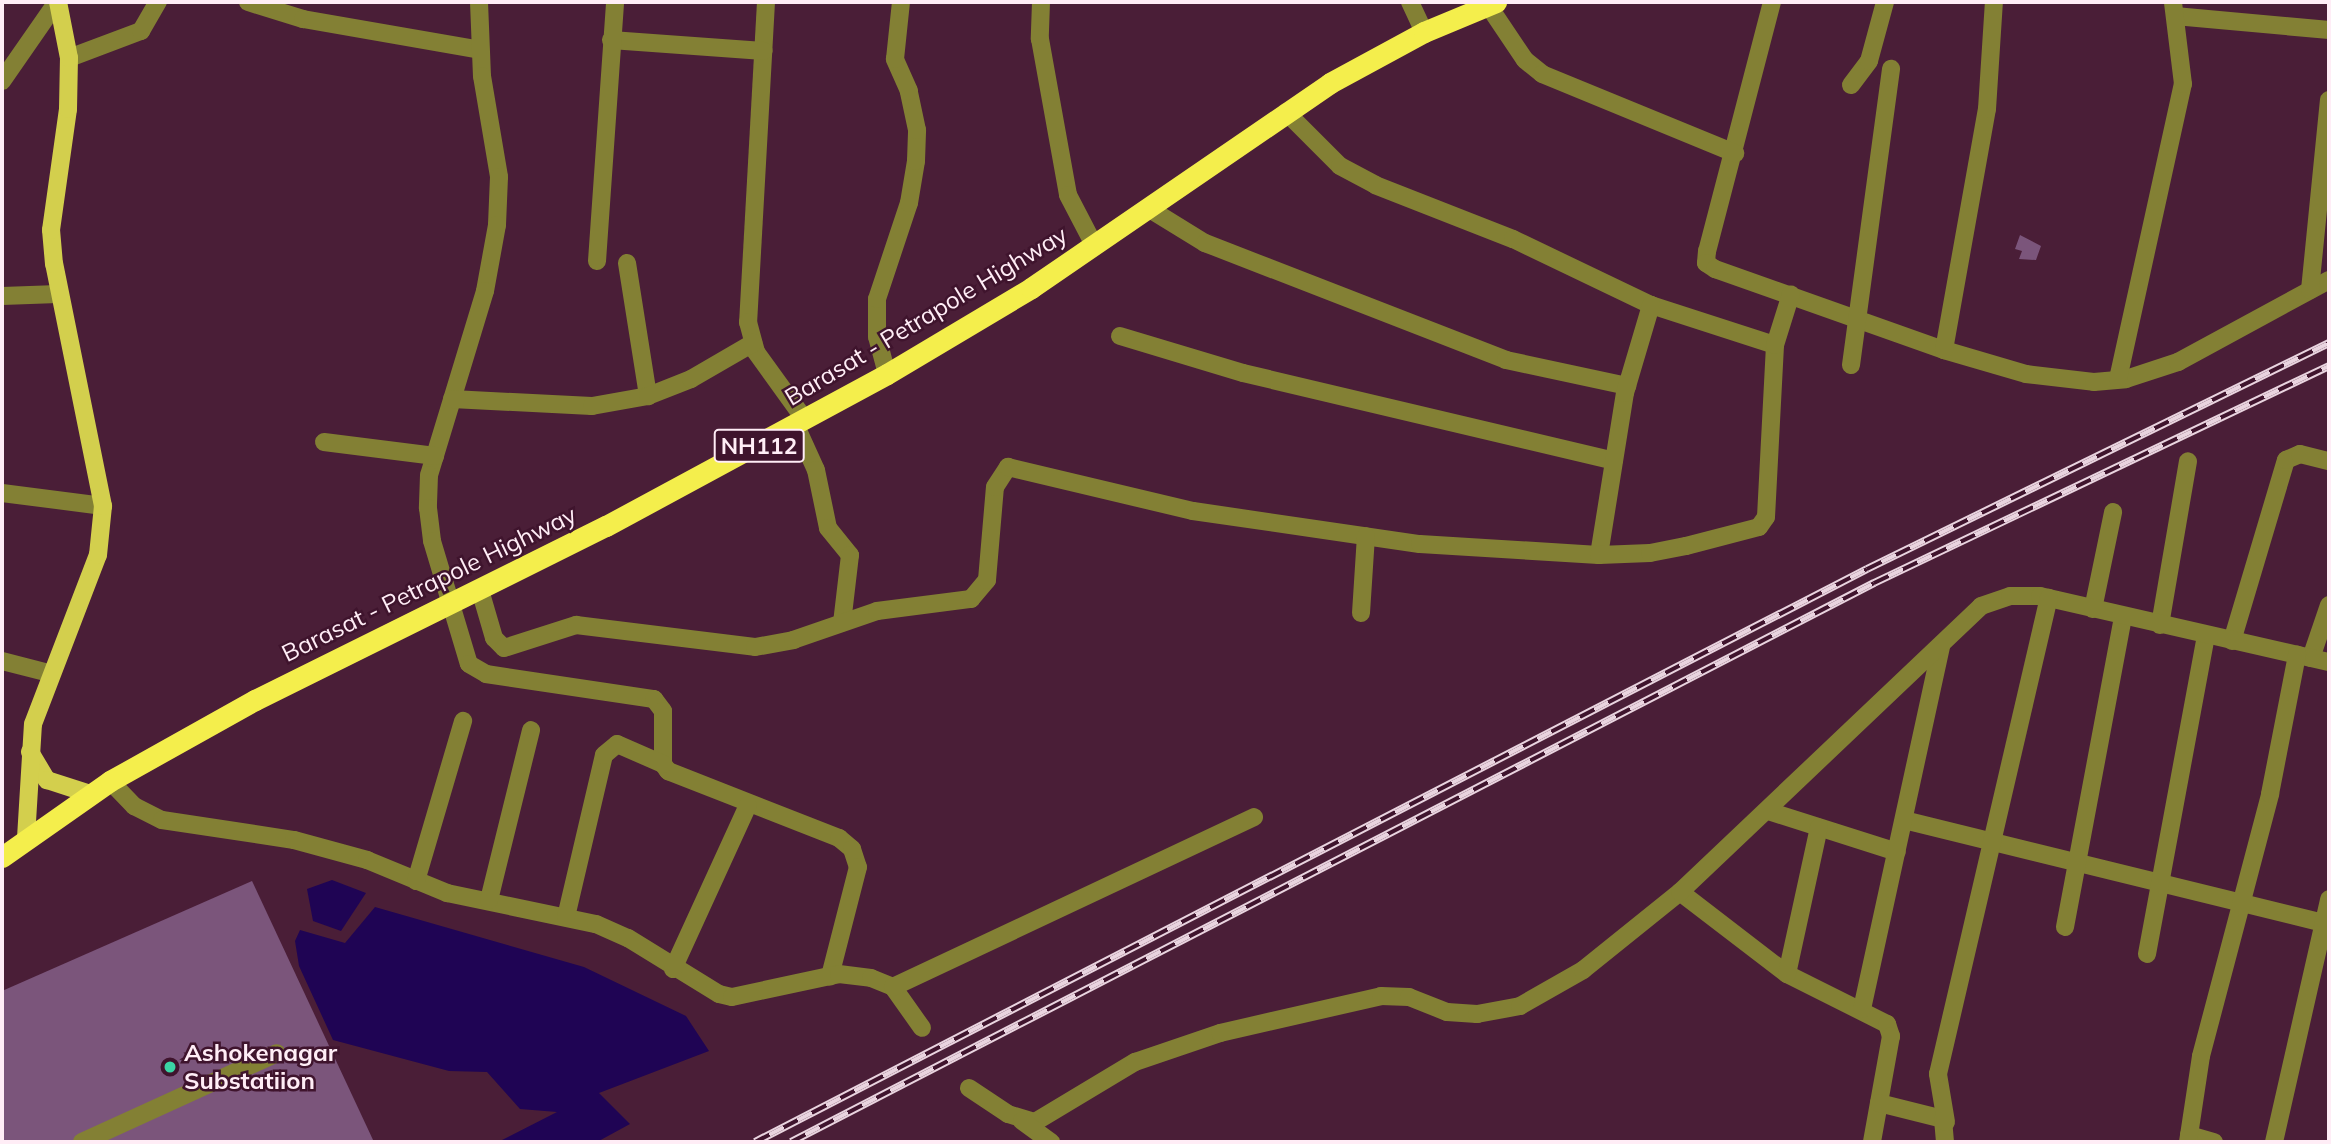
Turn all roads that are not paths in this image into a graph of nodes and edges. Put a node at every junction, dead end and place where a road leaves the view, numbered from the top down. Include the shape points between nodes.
1 (57, 2) edge
2 (158, 2) edge
3 (248, 2) edge
4 (479, 2) edge
5 (615, 2) edge
6 (766, 2) edge
7 (901, 2) edge
8 (1041, 2) edge
9 (1410, 2) edge
10 (1772, 2) edge
11 (1885, 2) edge
12 (1994, 2) edge
13 (1492, 3) edge
14 (2174, 9) edge
15 (2329, 30) edge
16 (1424, 32) junction
17 (611, 40) junction
18 (480, 50) junction
19 (764, 51) junction
20 (69, 58) junction
21 (1891, 69) dead end
22 (2, 81) edge
23 (1850, 85) dead end
24 (2329, 100) edge
25 (1286, 112) junction
26 (1735, 153) junction
27 (1148, 208) junction
28 (1094, 245) junction
29 (597, 261) dead end
30 (627, 263) dead end
31 (2329, 280) edge
32 (2310, 290) junction
33 (58, 294) junction
34 (1791, 294) junction
35 (2, 296) edge
36 (1651, 304) junction
37 (1857, 319) junction
38 (1120, 336) dead end
39 (753, 343) junction
40 (1775, 345) junction
41 (1944, 350) junction
42 (1851, 365) dead end
43 (887, 374) junction
44 (2118, 379) junction
45 (1627, 386) junction
46 (648, 396) junction
47 (452, 399) junction
48 (800, 423) junction
49 (324, 442) dead end
50 (435, 456) junction
51 (1614, 461) junction
52 (2188, 461) dead end
53 (2329, 461) edge
54 (2, 494) edge
55 (103, 506) junction
56 (2113, 512) dead end
57 (1366, 536) junction
58 (1599, 555) junction
59 (480, 590) junction
60 (2049, 598) junction
61 (454, 603) junction
62 (2329, 605) edge
63 (2093, 609) junction
64 (1361, 613) dead end
65 (2123, 616) junction
66 (842, 623) junction
67 (2160, 625) junction
68 (2206, 635) junction
69 (2232, 641) junction
70 (1941, 646) junction
71 (2304, 657) junction
72 (2, 662) edge
73 (2329, 663) edge
74 (49, 673) junction
75 (463, 721) dead end
76 (531, 730) dead end
77 (29, 749) junction
78 (663, 764) junction
79 (110, 782) junction
80 (90, 794) junction
81 (748, 805) junction
82 (1768, 811) junction
83 (1254, 817) dead end
84 (1904, 820) junction
85 (1819, 827) junction
86 (26, 838) junction
87 (1995, 842) junction
88 (1898, 852) junction
89 (2, 857) edge
90 (2077, 862) junction
91 (416, 881) junction
92 (2163, 883) junction
93 (1680, 892) junction
94 (2329, 899) edge
95 (489, 900) junction
96 (2241, 903) junction
97 (566, 917) junction
98 (2327, 923) edge
99 (2065, 927) dead end
100 (2147, 954) dead end
101 (673, 969) junction
102 (1787, 974) junction
103 (830, 976) junction
104 (892, 986) junction
105 (1862, 1009) junction
106 (922, 1028) dead end
107 (277, 1054) dead end
108 (969, 1088) dead end
109 (1880, 1103) junction
110 (1022, 1121) junction
111 (1946, 1122) junction
112 (2189, 1139) edge
113 (1046, 1141) edge
114 (82, 1142) edge
115 (1872, 1142) edge
116 (1945, 1142) edge
117 (2214, 1142) edge
118 (2274, 1142) edge

1 - 20 main road
1 - 22 street
2 - 20 street via 141,31
3 - 18 street via 303,19
4 - 18 street
5 - 17 street
6 - 19 street
7 - 43 street via 895,60 912,104 916,161 909,203 877,299 877,337
8 - 28 street via 1040,39 1068,195
9 - 16 street
10 - 26 street
11 - 23 street via 1869,61
12 - 41 street via 1987,109
13 - 16 highway, Barasat - Petrapole Highway / NH112
13 - 26 street via 1525,60 1542,74
14 - 15 street
14 - 44 street via 2183,83
16 - 25 highway, Barasat - Petrapole Highway / NH112
17 - 19 street
17 - 29 street
18 - 47 street via 499,177 497,225 485,291
19 - 39 street via 748,322
20 - 33 main road via 68,109 51,230
21 - 37 street
24 - 32 street
25 - 27 highway, Barasat - Petrapole Highway / NH112
25 - 36 street via 1340,166 1375,185 1513,239
26 - 34 street via 1706,263
27 - 28 highway, Barasat - Petrapole Highway / NH112
27 - 45 street via 1205,243 1506,360
28 - 43 highway, Barasat - Petrapole Highway / NH112
30 - 46 street
31 - 32 street
32 - 44 street via 2178,362
33 - 35 street
33 - 55 main road
34 - 37 street
34 - 40 street
36 - 40 street
36 - 45 street
37 - 41 street
37 - 42 street
38 - 51 street via 1243,373
39 - 46 street via 691,379
39 - 48 street
40 - 58 street via 1766,456 1767,507 1759,527 1650,553
41 - 44 street via 2026,374 2094,382
43 - 48 highway, Barasat - Petrapole Highway / NH112
45 - 51 street
46 - 47 street via 592,406
47 - 50 street
48 - 59 highway, Barasat - Petrapole Highway / NH112
48 - 66 street via 828,528 850,555
49 - 50 street
50 - 61 street via 428,508 432,541
51 - 58 street
52 - 67 street
53 - 69 street via 2301,454 2286,460
54 - 55 street
55 - 74 main road via 98,555
56 - 63 street
57 - 58 street via 1420,544
57 - 64 street
57 - 66 street via 1193,511 1008,467 995,487 983,590 971,599 877,611
59 - 61 highway, Barasat - Petrapole Highway / NH112
59 - 66 street via 494,638 504,648 576,625 755,647
60 - 63 street
60 - 70 street via 2010,596 1981,606
60 - 87 street
61 - 78 street via 469,664 486,674 654,699 663,711
61 - 79 highway, Barasat - Petrapole Highway / NH112 via 255,700
62 - 71 street
63 - 65 street
65 - 67 street
65 - 90 street
67 - 68 street
68 - 69 street
68 - 92 street
69 - 71 street
70 - 82 street
70 - 84 street
71 - 73 street
71 - 96 street
72 - 74 street
74 - 77 main road
75 - 91 street
76 - 95 street
77 - 80 main road via 47,780
77 - 86 main road
78 - 81 street via 674,775
78 - 97 street via 617,744 604,755
79 - 80 highway, Barasat - Petrapole Highway / NH112
79 - 91 street via 134,806 162,820 315,845
80 - 86 highway, Barasat - Petrapole Highway / NH112
81 - 101 street
81 - 103 street via 819,827 852,849 858,867
82 - 85 street
82 - 93 street
83 - 104 street
84 - 87 street
84 - 88 street
85 - 88 street
85 - 102 street
86 - 89 highway, Barasat - Petrapole Highway / NH112
87 - 90 street
87 - 111 street via 1938,1074
88 - 105 street
90 - 92 street
90 - 99 street
91 - 95 street
92 - 96 street
92 - 100 street
93 - 102 street
93 - 110 street via 1583,970 1520,1006 1477,1014 1447,1012 1409,997 1367,999 1220,1034 1135,1062 1048,1116
94 - 98 street
95 - 97 street
96 - 98 street
96 - 112 street via 2201,1056
97 - 101 street via 628,938
98 - 118 street
101 - 103 street via 732,996
102 - 105 street
103 - 104 street via 871,978
104 - 106 street
105 - 109 street via 1890,1029
107 - 114 street
108 - 110 street
109 - 111 street
109 - 115 street
110 - 113 street
111 - 116 street
112 - 117 street

